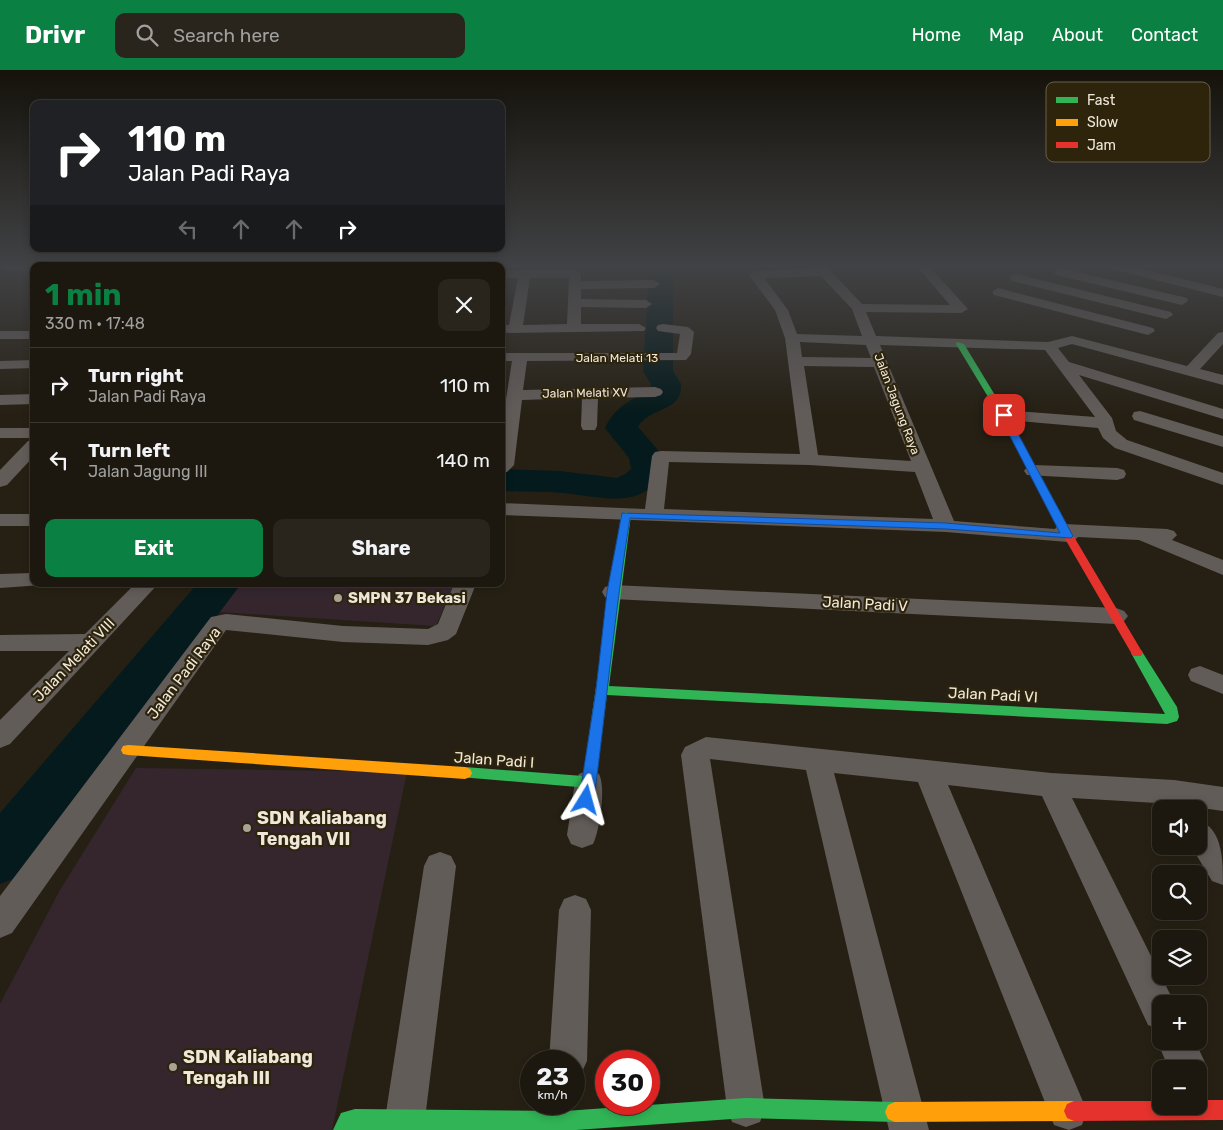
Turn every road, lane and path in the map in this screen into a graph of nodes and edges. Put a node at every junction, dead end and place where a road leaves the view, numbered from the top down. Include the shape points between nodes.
1 (512, 315) edge
2 (575, 315) edge
3 (783, 315) edge
4 (861, 315) edge
5 (1088, 315) edge
6 (1166, 315) edge
7 (640, 328) dead end
8 (663, 328) dead end
9 (508, 329) edge
10 (574, 329) junction
11 (1148, 331) junction
12 (0, 335) edge
13 (30, 335) edge
14 (1223, 336) edge
15 (792, 338) junction
16 (872, 341) junction
17 (960, 344) junction
18 (1049, 346) junction
19 (1122, 353) junction
20 (505, 357) edge
21 (520, 357) junction
22 (796, 361) junction
23 (881, 363) junction
24 (30, 364) edge
25 (0, 365) edge
26 (1062, 365) junction
27 (1189, 372) junction
28 (1223, 380) edge
29 (655, 392) dead end
30 (590, 393) junction
31 (514, 395) junction
32 (0, 400) edge
33 (30, 400) edge
34 (1223, 414) edge
35 (1004, 415) junction
36 (1140, 416) dead end
37 (1104, 424) junction
38 (590, 426) dead end
39 (0, 433) edge
40 (30, 433) edge
41 (1223, 442) edge
42 (30, 449) edge
43 (810, 460) junction
44 (505, 465) edge
45 (921, 467) junction
46 (30, 471) edge
47 (1033, 472) junction
48 (3, 474) edge
49 (1117, 474) dead end
50 (1223, 479) edge
51 (505, 509) edge
52 (626, 515) junction
53 (654, 515) junction
54 (0, 520) edge
55 (30, 520) edge
56 (946, 526) junction
57 (1066, 533) junction
58 (1140, 534) junction
59 (1167, 536) dead end
60 (1223, 568) edge
61 (30, 580) edge
62 (0, 581) edge
63 (144, 587) edge
64 (465, 587) edge
65 (613, 592) junction
66 (1116, 616) junction
67 (92, 642) junction
68 (0, 643) edge
69 (1200, 674) dead end
70 (1223, 685) edge
71 (602, 690) junction
72 (9, 718) edge
73 (0, 737) edge
74 (128, 750) junction
75 (817, 759) junction
76 (928, 772) junction
77 (589, 782) junction
78 (1051, 785) junction
79 (1223, 799) edge
80 (1171, 800) edge
81 (1201, 800) edge
82 (582, 835) dead end
83 (1207, 846) edge
84 (440, 866) dead end
85 (1223, 872) edge
86 (575, 910) dead end
87 (0, 922) edge
88 (1153, 995) edge
89 (569, 1050) edge
90 (1210, 1103) edge
91 (746, 1108) junction
92 (1068, 1111) junction
93 (585, 1112) edge
94 (520, 1114) edge
95 (405, 1119) junction
96 (907, 1121) edge
97 (343, 1130) edge

1 - 9 street
2 - 10 street
3 - 15 street
4 - 16 street, Jalan Jagung Raya
5 - 11 street
6 - 11 street
7 - 10 street
8 - 21 street, Jalan Melati 13 via 683,330 688,335 684,354 674,358
9 - 10 street
11 - 19 street
12 - 13 street
14 - 27 street
15 - 16 street
15 - 22 street
16 - 17 street
16 - 23 street, Jalan Jagung Raya
17 - 18 street
17 - 35 street, Jalan Padi VI
18 - 19 street via 1072,340
18 - 26 street
19 - 27 street
20 - 21 street, Jalan Melati 13
21 - 31 street
22 - 23 street
22 - 43 street
23 - 45 street, Jalan Jagung Raya
24 - 25 street
26 - 34 street
26 - 37 street via 1101,414
27 - 28 street
29 - 30 street, Jalan Melati XV
30 - 31 street, Jalan Melati XV
30 - 38 street
31 - 44 street
32 - 33 street
35 - 37 street
35 - 47 street, Jalan Padi VI
36 - 41 street
37 - 50 street via 1120,444
39 - 40 street
42 - 48 street
43 - 45 street
43 - 53 street via 661,456
45 - 56 street, Jalan Jagung Raya
46 - 48 street
47 - 49 street
47 - 57 street, Jalan Padi VI
51 - 52 street
52 - 53 street
52 - 65 street
53 - 56 street
54 - 55 street
56 - 57 street
57 - 58 street
57 - 66 street, Jalan Padi VI
58 - 59 street
58 - 60 street
61 - 62 street
63 - 67 street, Jalan Melati VIII
64 - 74 street, Jalan Padi Raya via 448,628 428,637 343,634 219,623
65 - 66 street, Jalan Padi V
65 - 71 street
66 - 71 street, Jalan Padi VI via 1172,711 1172,717
67 - 68 street
67 - 72 street, Jalan Melati VIII
69 - 70 street
71 - 77 street
72 - 73 street, Jalan Melati VIII
74 - 77 street, Jalan Padi I
74 - 87 street, Jalan Padi Raya
75 - 76 street
75 - 91 street via 706,748 695,755
75 - 96 street
76 - 78 street
76 - 92 street
77 - 82 street
78 - 80 street
78 - 88 street
79 - 81 street
83 - 85 street
84 - 95 street
86 - 89 street
90 - 92 street
91 - 93 street
91 - 96 street
92 - 96 street
94 - 95 street
95 - 97 street via 348,1120

